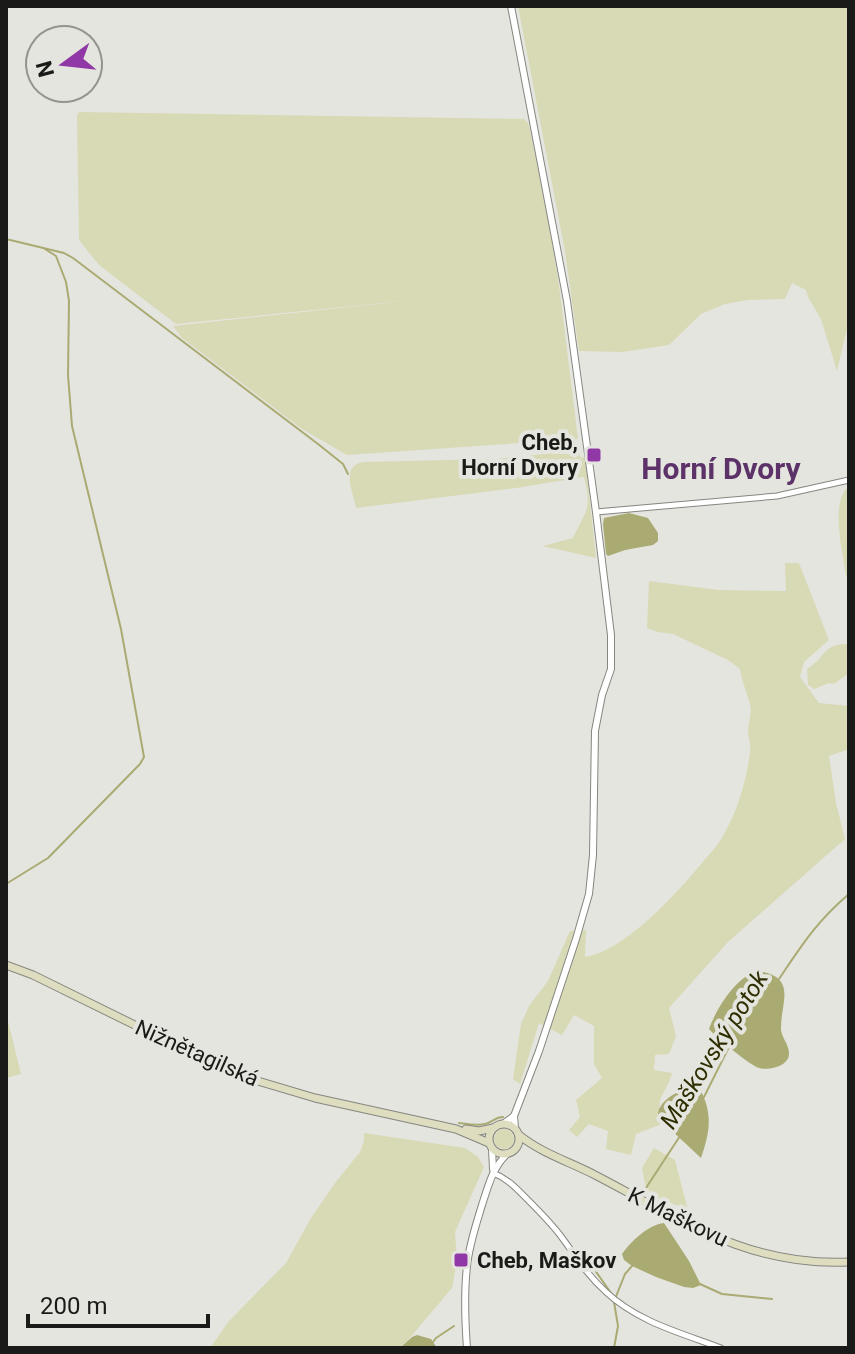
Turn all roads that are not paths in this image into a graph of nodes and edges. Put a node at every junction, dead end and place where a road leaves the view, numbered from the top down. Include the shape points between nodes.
1 (511, 6) edge
2 (849, 480) edge
3 (596, 512) junction
4 (6, 965) edge
5 (514, 1116) junction
6 (503, 1124) junction
7 (493, 1128) junction
8 (456, 1129) junction
9 (517, 1131) junction
10 (491, 1146) junction
11 (515, 1150) junction
12 (548, 1153) junction
13 (506, 1155) junction
14 (493, 1173) junction
15 (849, 1262) edge
16 (467, 1348) edge
17 (721, 1348) edge

1 - 3 street via 567,301
2 - 3 street via 777,496
3 - 5 street via 611,669 595,731 589,894
4 - 8 main road, Nižnětagilská via 251,1079
5 - 6 street
5 - 9 street
6 - 7 main road
6 - 9 main road
7 - 8 main road
7 - 10 main road
8 - 10 main road, Nižnětagilská
9 - 11 main road
9 - 12 main road, K Maškovu
10 - 13 main road
10 - 14 street
11 - 12 main road
11 - 13 main road
12 - 15 main road, K Maškovu via 736,1246 794,1260
13 - 14 street
14 - 16 street via 467,1264
14 - 17 street via 514,1185 540,1212 608,1295 652,1322

